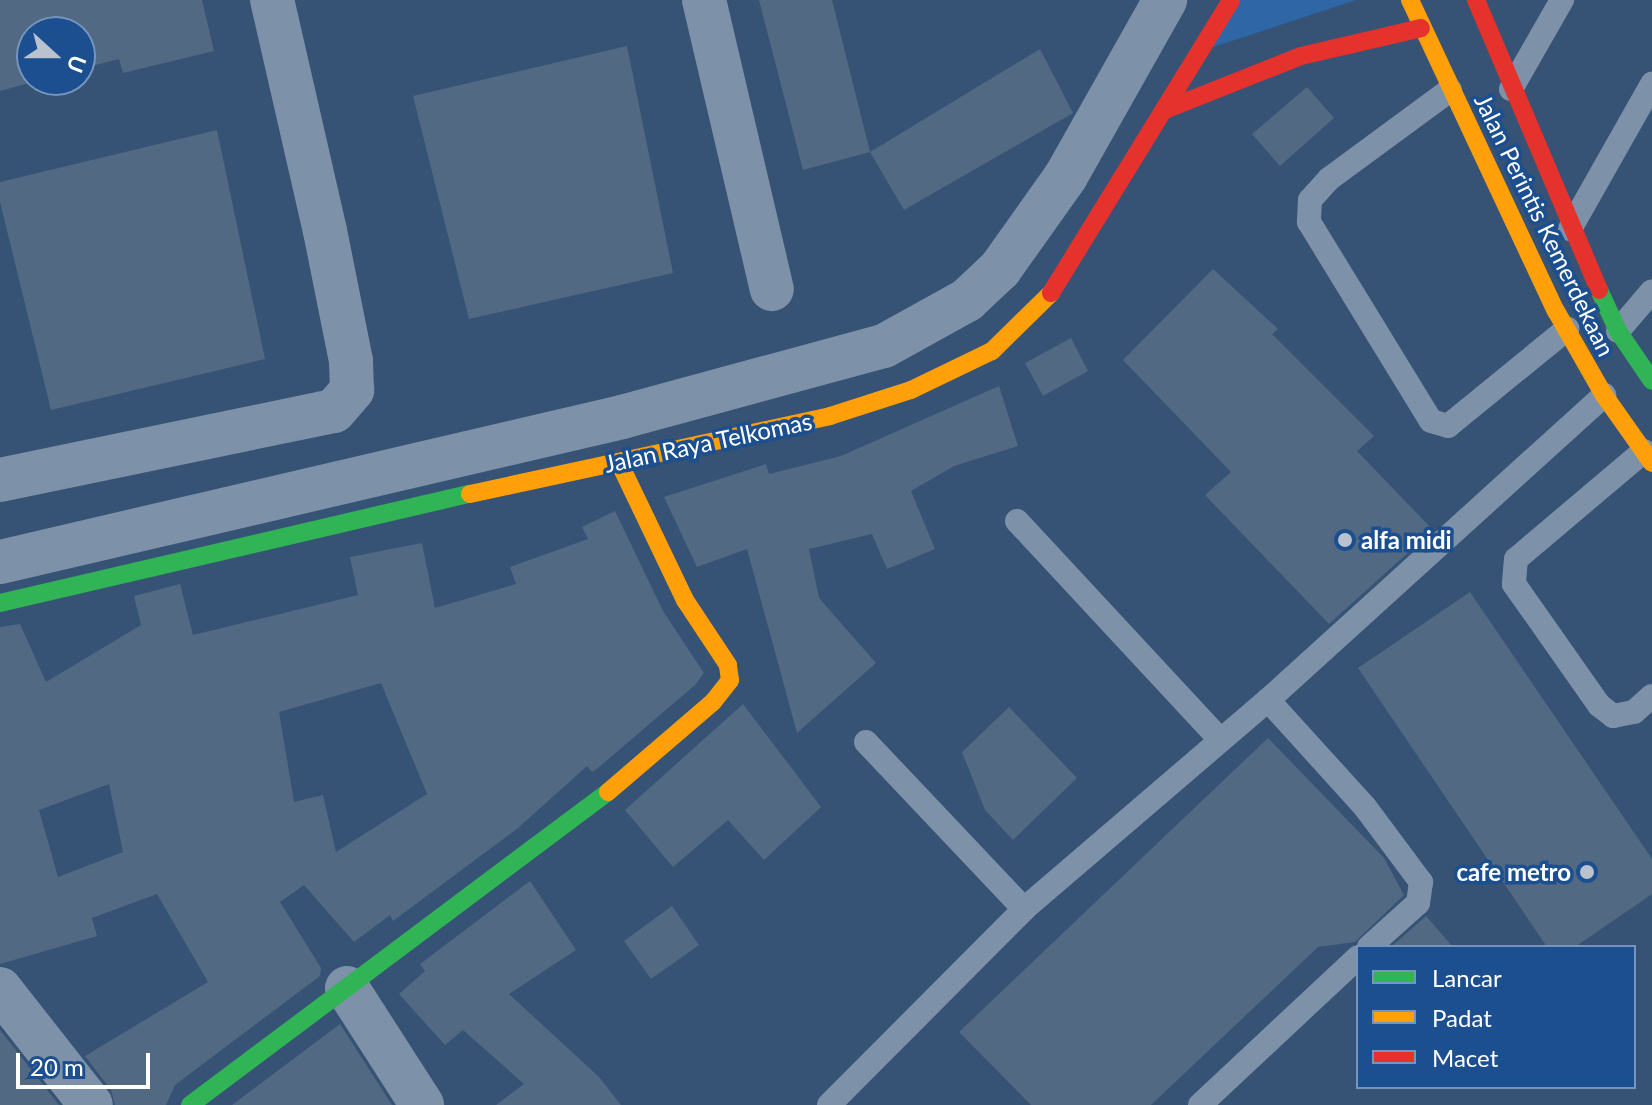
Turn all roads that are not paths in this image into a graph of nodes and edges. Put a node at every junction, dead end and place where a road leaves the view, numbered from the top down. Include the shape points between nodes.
1 (272, 0) edge
2 (704, 0) edge
3 (1165, 0) edge
4 (1231, 0) edge
5 (1410, 0) edge
6 (1476, 0) edge
7 (1562, 0) edge
8 (1421, 28) junction
9 (1652, 84) edge
10 (1511, 89) junction
11 (1450, 90) junction
12 (1165, 110) junction
13 (1570, 229) junction
14 (772, 289) dead end
15 (1652, 291) edge
16 (1567, 329) junction
17 (1618, 331) junction
18 (1652, 381) edge
19 (1604, 395) junction
20 (1648, 457) edge
21 (619, 462) junction
22 (0, 480) edge
23 (1017, 521) dead end
24 (0, 562) edge
25 (0, 603) edge
26 (1652, 696) edge
27 (1268, 700) junction
28 (1219, 738) junction
29 (866, 742) dead end
30 (1024, 909) junction
31 (1371, 945) edge
32 (1356, 959) edge
33 (347, 988) junction
34 (0, 989) edge
35 (91, 1105) edge
36 (190, 1105) edge
37 (422, 1105) edge
38 (829, 1105) edge
39 (1200, 1105) edge

1 - 22 street via 328,246 352,390 334,411
2 - 14 street
3 - 24 street, Jalan Raya Telkomas via 1066,176 1000,269 967,300 884,346 622,417
4 - 12 main road, Jalan Raya Telkomas
5 - 8 main road, Jalan Perintis Kemerdekaan
6 - 10 main road, Jalan Perintis Kemerdekaan
7 - 10 lane
8 - 11 main road, Jalan Perintis Kemerdekaan
8 - 12 main road via 1301,56
9 - 13 lane
10 - 13 main road, Jalan Perintis Kemerdekaan
11 - 16 main road, Jalan Perintis Kemerdekaan
11 - 16 lane via 1329,179 1310,200 1309,222 1431,421 1448,426
12 - 21 main road, Jalan Raya Telkomas via 1073,263 1038,311 992,351 911,390 830,416
13 - 17 main road, Jalan Perintis Kemerdekaan
15 - 17 lane
16 - 19 main road, Jalan Perintis Kemerdekaan
17 - 18 main road, Jalan Perintis Kemerdekaan
19 - 20 main road, Jalan Perintis Kemerdekaan
19 - 27 lane
20 - 26 lane via 1516,559 1514,584 1599,705 1613,716 1634,712
21 - 25 main road, Jalan Raya Telkomas via 268,537
21 - 33 main road via 691,611 728,665 730,680 713,702 614,787
23 - 28 lane
27 - 28 lane
27 - 31 lane via 1365,807 1421,882 1418,903
28 - 30 lane
29 - 30 lane
30 - 38 lane
32 - 39 lane
33 - 36 main road
33 - 37 street
34 - 35 street

